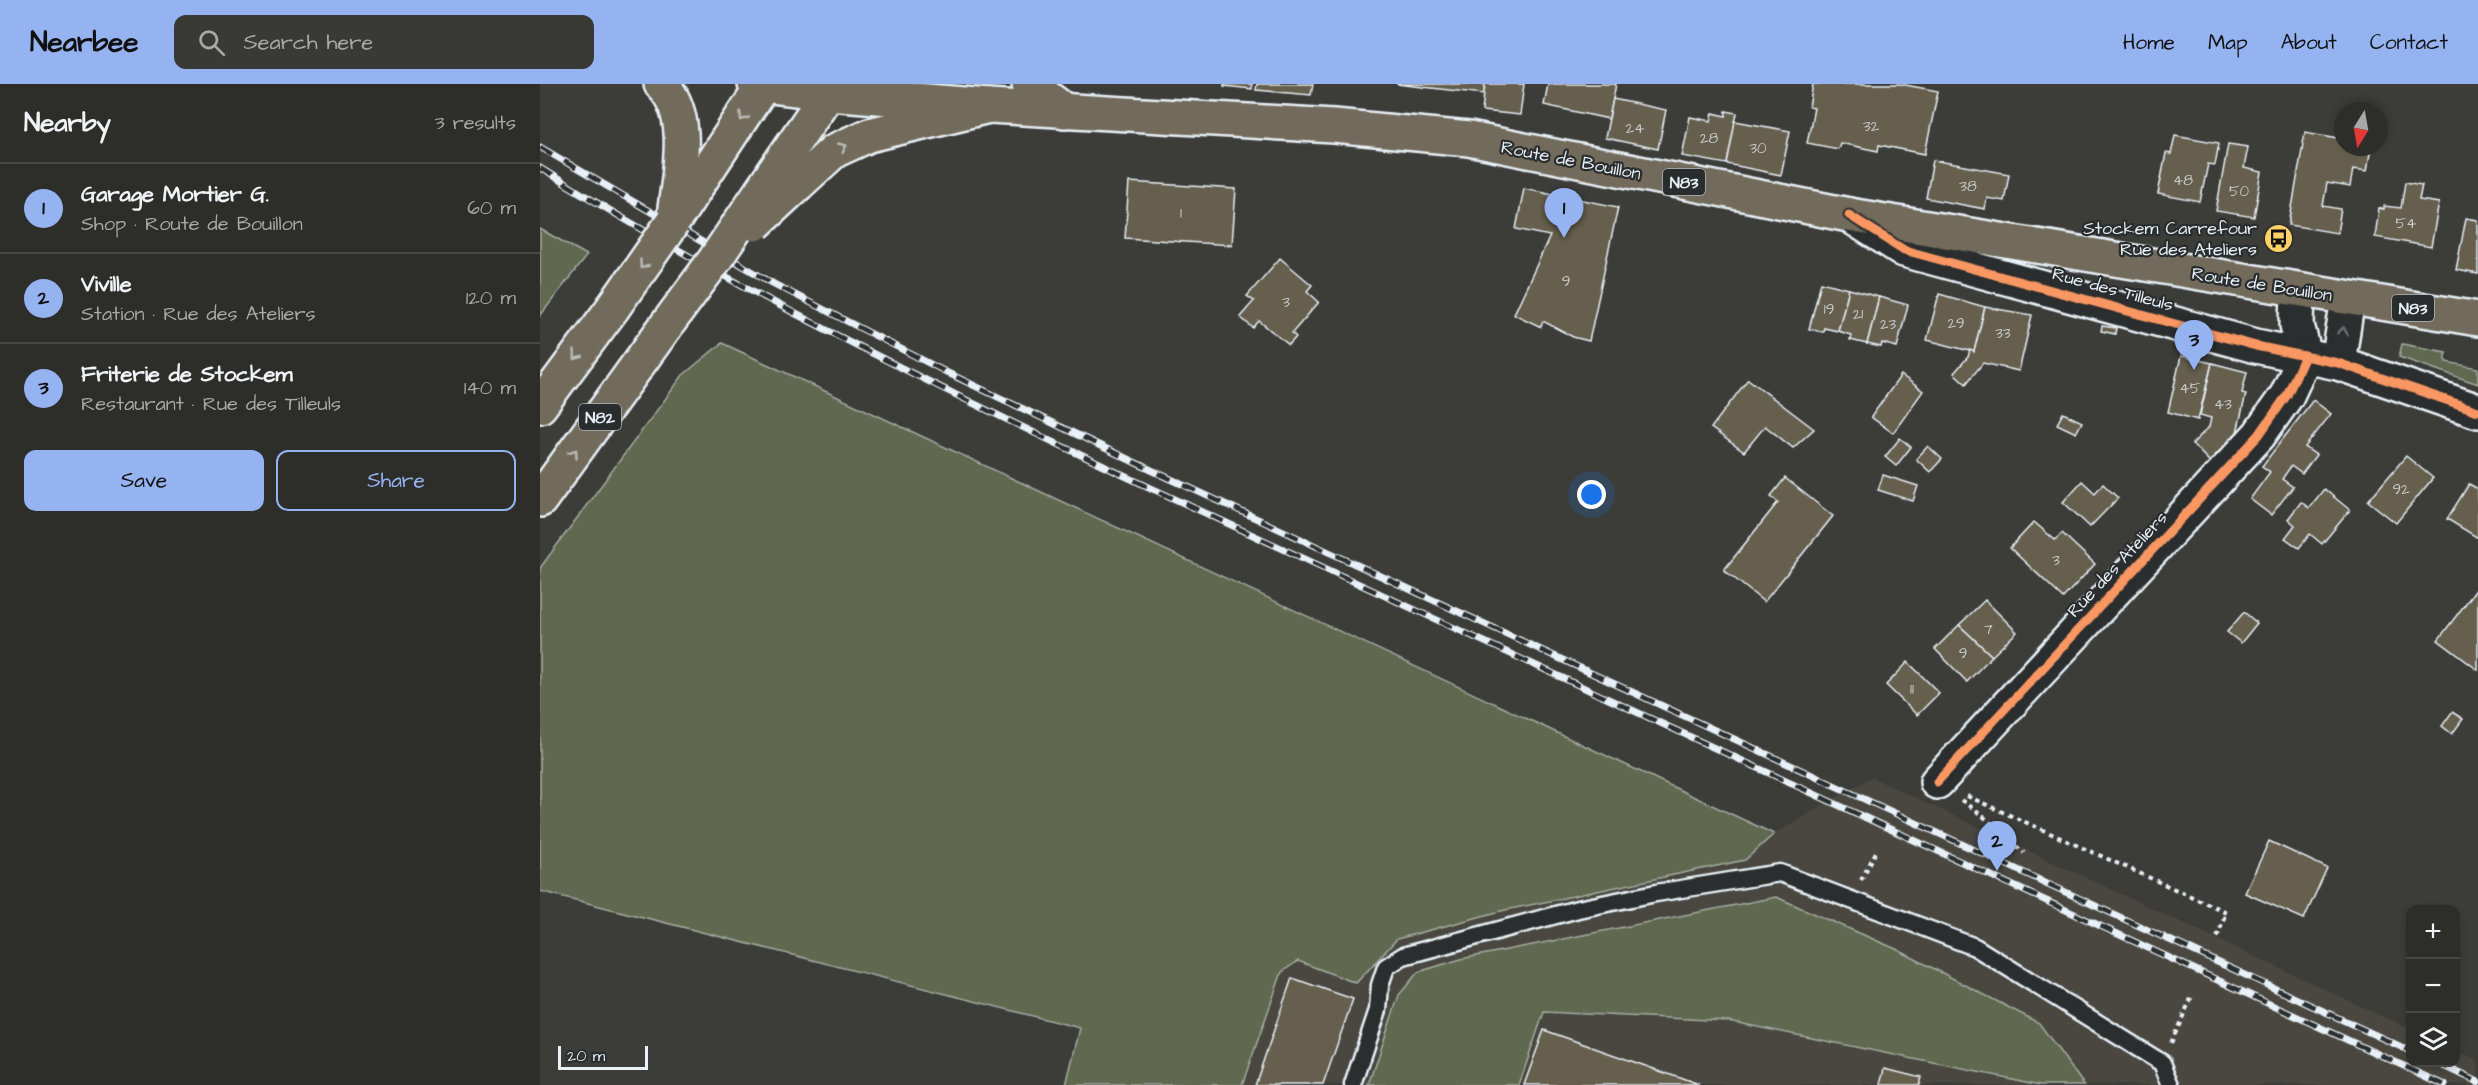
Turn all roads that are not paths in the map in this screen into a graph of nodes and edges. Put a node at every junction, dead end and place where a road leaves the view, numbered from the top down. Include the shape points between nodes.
1 (661, 84) edge
2 (761, 84) edge
3 (1029, 84) edge
4 (831, 89) edge
5 (989, 106) junction
6 (1065, 111) junction
7 (786, 178) junction
8 (1849, 214) junction
9 (673, 222) junction
10 (2298, 290) junction
11 (2348, 298) junction
12 (2478, 320) edge
13 (2305, 356) junction
14 (2338, 363) junction
15 (540, 406) edge
16 (2478, 411) edge
17 (540, 500) edge
18 (1937, 782) road end
19 (1353, 1085) edge
20 (2171, 1085) edge

1 - 9 main road via 678,113 682,130
2 - 4 main road, Route de Bouillon / N83
2 -> 9 main road
3 - 6 main road
4 - 5 main road, Route de Bouillon / N83
4 - 7 main road
5 - 6 main road, Route de Bouillon / N83
7 -> 5 main road via 869,135
6 - 8 main road, Route de Bouillon / N83 via 1334,126 1469,139
17 -> 7 main road, N82, bridge via 714,261
8 - 10 main road, Route de Bouillon / N83
8 - 13 street, Rue des Tilleuls via 1904,250
9 -> 15 main road, bridge
10 - 11 main road, Route de Bouillon / N83
10 - 13 street via 2297,325
11 - 12 main road, Route de Bouillon / N83
14 -> 11 street
13 - 14 street, Rue des Tilleuls
13 - 18 street, Rue des Ateliers via 2287,395 2259,435
14 - 16 street, Rue des Tilleuls
19 - 20 lane via 1378,1010 1386,967 1403,956 1578,909 1780,873 1975,947 2162,1063

